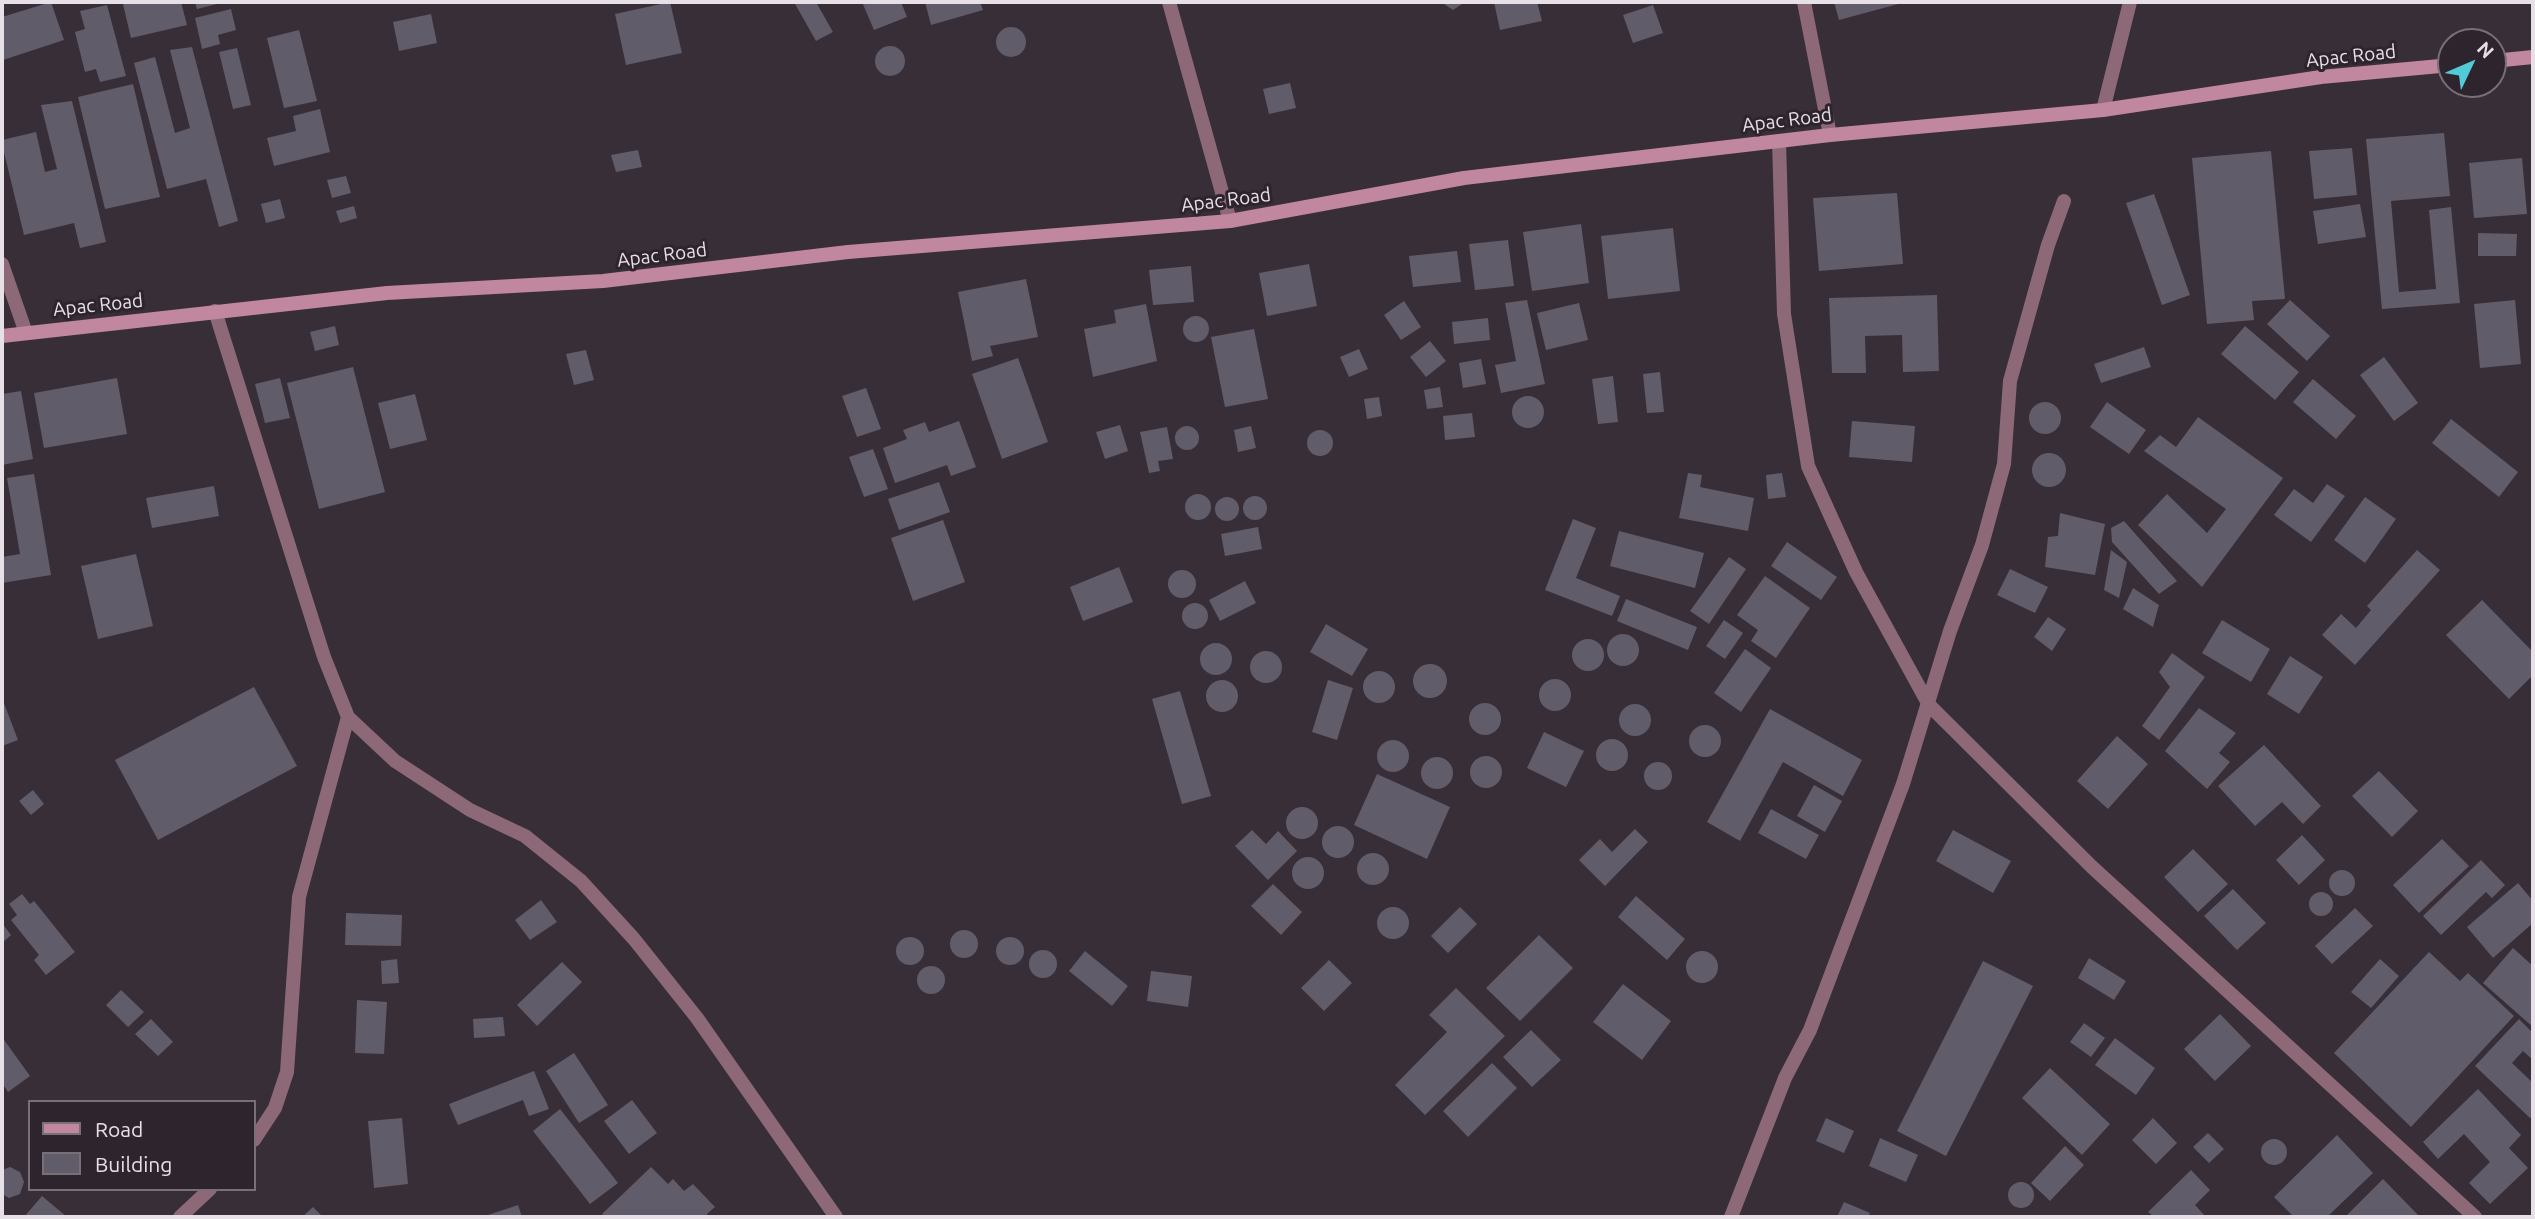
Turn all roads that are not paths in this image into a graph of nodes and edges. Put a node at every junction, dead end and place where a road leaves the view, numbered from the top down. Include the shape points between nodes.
1 (1169, 2) edge
2 (1804, 2) edge
3 (2130, 2) edge
4 (2533, 57) edge
5 (2507, 60) edge
6 (2437, 66) edge
7 (2103, 110) junction
8 (1830, 135) junction
9 (1779, 141) junction
10 (2064, 201) dead end
11 (1230, 221) junction
12 (2, 264) edge
13 (215, 311) junction
14 (26, 333) junction
15 (2, 336) edge
16 (1929, 705) junction
17 (348, 717) junction
18 (256, 1137) edge
19 (208, 1191) edge
20 (180, 1217) edge
21 (836, 1217) edge
22 (1731, 1217) edge
23 (2475, 1217) edge

1 - 11 street
2 - 8 street
3 - 7 street
4 - 5 main road
6 - 7 main road, Apac Road via 2320,78
7 - 8 main road, Apac Road
8 - 9 main road, Apac Road
9 - 11 main road, Apac Road via 1464,178
9 - 16 street via 1784,314 1808,466 1856,572
10 - 16 street via 2010,381 2004,464 1986,534
11 - 13 main road, Apac Road via 848,252 603,281 387,293
12 - 14 street
13 - 14 main road, Apac Road
13 - 17 street via 324,657
14 - 15 main road, Apac Road
16 - 22 street via 1810,1030 1785,1078
16 - 23 street via 2092,867
17 - 18 street via 299,897 287,1072 275,1108
17 - 21 street via 395,761 470,810 525,836 580,881 697,1018
19 - 20 street

